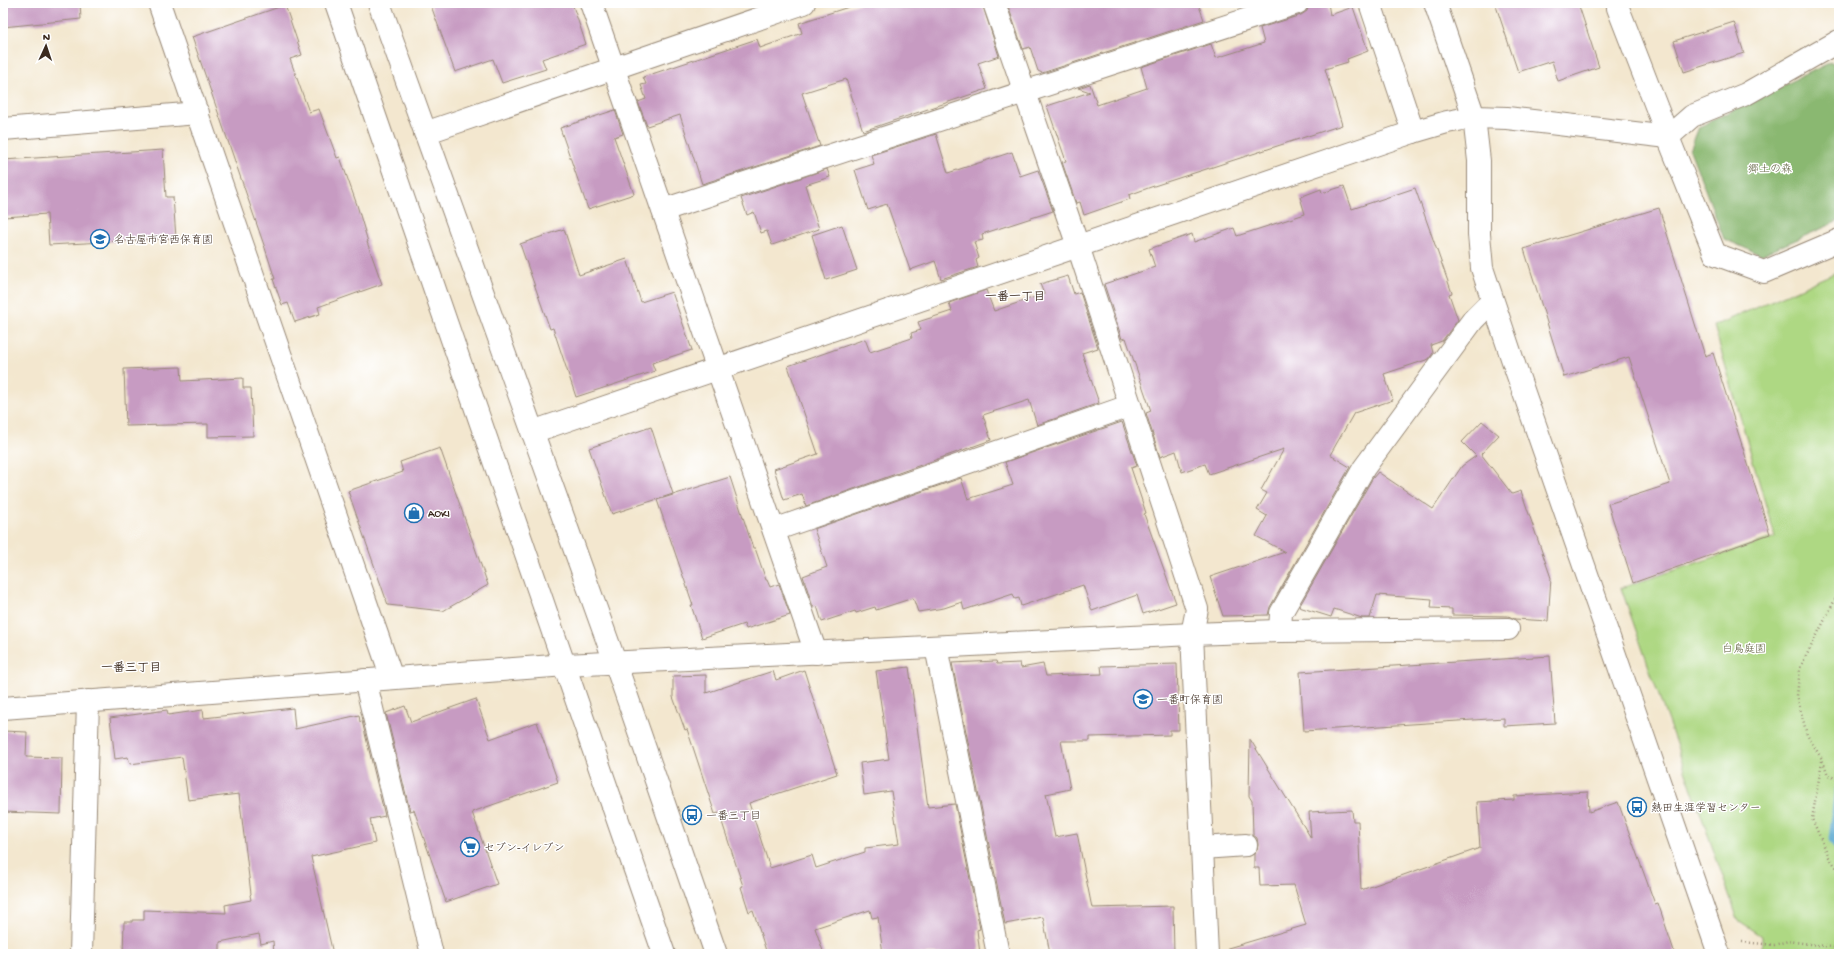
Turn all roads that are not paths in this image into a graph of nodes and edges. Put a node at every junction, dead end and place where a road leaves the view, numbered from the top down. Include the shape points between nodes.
1 (159, 3) edge
2 (336, 3) edge
3 (379, 3) edge
4 (591, 3) edge
5 (804, 3) edge
6 (994, 3) edge
7 (1297, 3) edge
8 (1370, 3) edge
9 (1435, 3) edge
10 (1618, 8) dead end
11 (1839, 41) edge
12 (614, 67) junction
13 (1025, 92) junction
14 (198, 113) junction
15 (1474, 117) junction
16 (3, 129) edge
17 (1413, 132) junction
18 (425, 133) junction
19 (1668, 137) junction
20 (663, 210) junction
21 (1839, 240) edge
22 (1078, 246) junction
23 (1492, 301) junction
24 (718, 369) junction
25 (1129, 406) junction
26 (532, 432) junction
27 (774, 530) junction
28 (1508, 629) dead end
29 (1280, 631) junction
30 (1192, 634) junction
31 (936, 647) junction
32 (816, 653) junction
33 (615, 662) junction
34 (566, 665) junction
35 (392, 678) junction
36 (366, 680) junction
37 (88, 701) junction
38 (3, 708) edge
39 (1246, 845) dead end
40 (1202, 848) junction
41 (81, 954) edge
42 (432, 954) edge
43 (664, 954) edge
44 (716, 954) edge
45 (998, 954) edge
46 (1207, 954) edge
47 (1719, 954) edge

1 - 14 street
2 - 34 street
3 - 18 street
4 - 12 street
5 - 12 street
6 - 13 street
7 - 13 street
8 - 17 street
9 - 15 street
10 - 19 street
11 - 19 street via 1746,94 1692,116
12 - 18 street
12 - 20 street
13 - 20 street
13 - 22 street
14 - 16 street
14 - 35 street
15 - 17 street
15 - 19 street via 1507,118
15 - 23 street via 1479,161 1479,234 1482,268
17 - 22 street
18 - 26 street
19 - 21 street via 1715,254 1764,272
20 - 24 street
22 - 24 street
22 - 25 street
23 - 29 street via 1473,320 1364,468 1281,614
23 - 47 street
24 - 26 street
24 - 27 street
25 - 27 street
25 - 30 street via 1197,609
26 - 33 street
27 - 32 street
28 - 29 street
29 - 30 street
30 - 31 street
30 - 40 street
31 - 32 street
31 - 45 street
32 - 33 street
33 - 34 street
33 - 44 street
34 - 35 street
34 - 43 street
35 - 36 street
36 - 37 street
36 - 42 street
37 - 38 street
37 - 41 street
39 - 40 street
40 - 46 street

